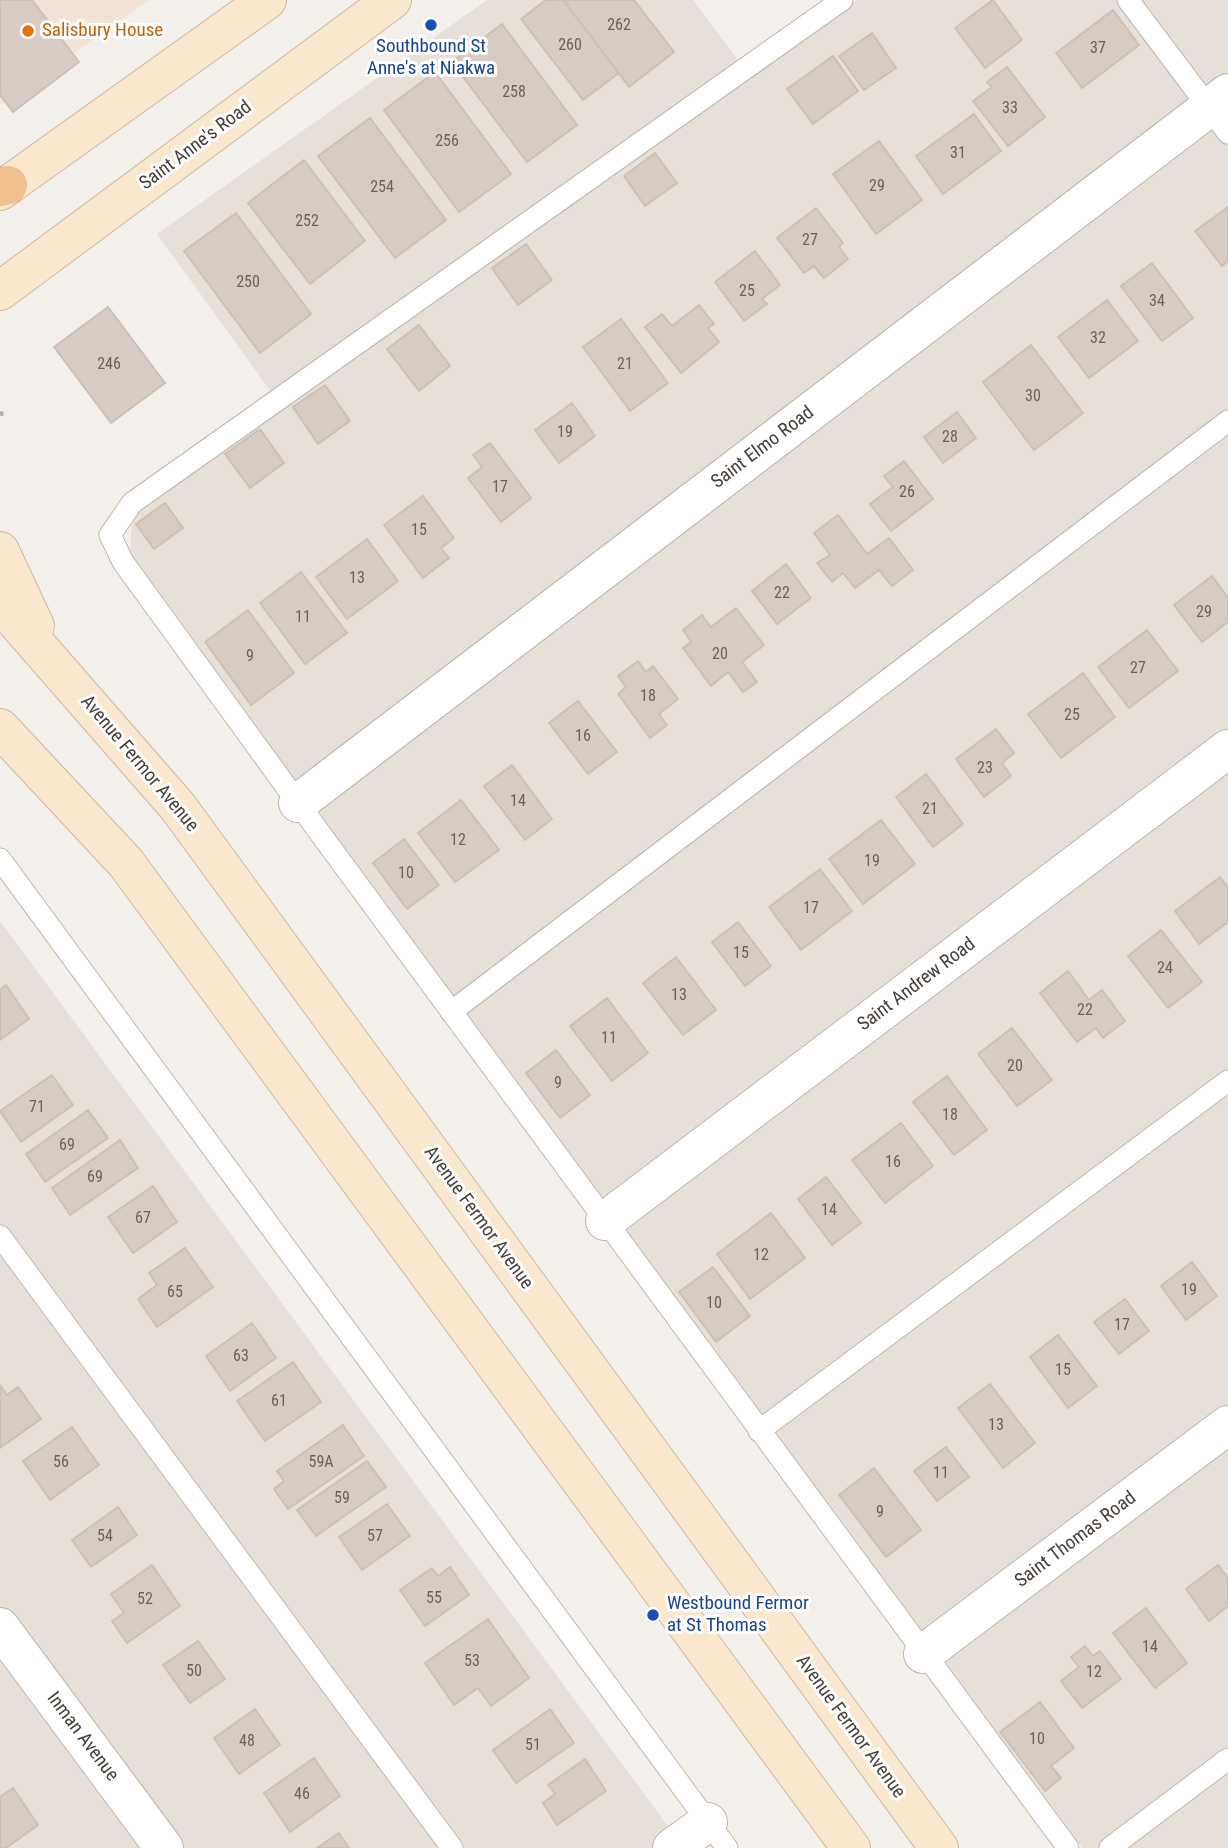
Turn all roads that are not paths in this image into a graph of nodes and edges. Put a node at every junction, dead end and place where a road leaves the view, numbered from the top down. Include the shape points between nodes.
1 (267, 0) edge
2 (392, 0) edge
3 (842, 0) edge
4 (1128, 0) edge
5 (1222, 111) edge
6 (4, 182) edge
7 (0, 291) edge
8 (1228, 421) edge
9 (0, 551) edge
10 (0, 603) edge
11 (47, 654) junction
12 (0, 728) edge
13 (1228, 749) edge
14 (298, 803) junction
15 (0, 859) edge
16 (451, 1012) junction
17 (1228, 1081) edge
18 (605, 1221) junction
19 (0, 1236) edge
20 (1228, 1426) edge
21 (759, 1431) junction
22 (0, 1627) edge
23 (923, 1654) junction
24 (1228, 1759) edge
25 (717, 1835) edge
26 (164, 1848) edge
27 (452, 1848) edge
28 (672, 1848) edge
29 (851, 1848) edge
30 (939, 1848) edge
31 (1068, 1848) edge
32 (1110, 1848) edge

1 - 6 main road
2 - 7 main road, Saint Anne's Road
3 - 14 lane via 132,503 110,535 122,562
4 - 5 lane
5 - 14 street, Saint Elmo Road
8 - 16 lane
9 - 11 main road
10 - 11 main road, Avenue Fermor Avenue
11 - 30 main road, Avenue Fermor Avenue via 178,807
12 - 29 main road via 126,863
13 - 18 street, Saint Andrew Road
14 - 16 lane
15 - 25 lane
16 - 18 lane
17 - 21 lane
18 - 21 lane
19 - 27 lane
20 - 23 street, Saint Thomas Road
21 - 23 lane
22 - 26 street, Inman Avenue
23 - 31 lane
24 - 32 lane
25 - 28 street

